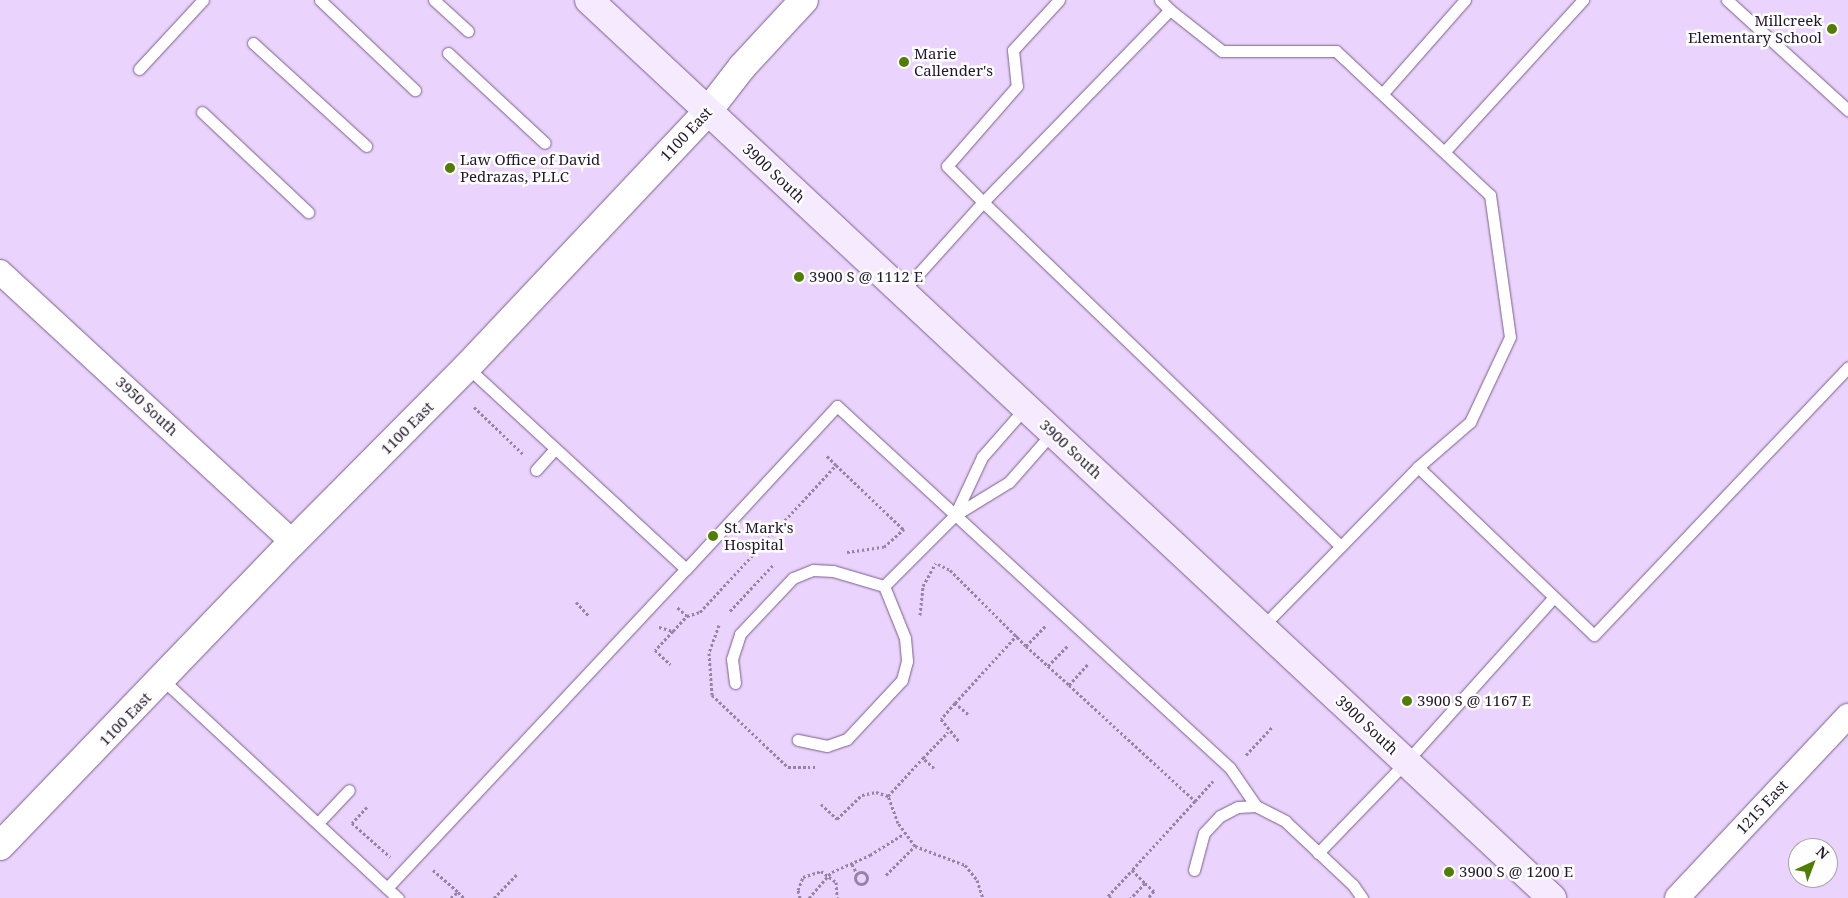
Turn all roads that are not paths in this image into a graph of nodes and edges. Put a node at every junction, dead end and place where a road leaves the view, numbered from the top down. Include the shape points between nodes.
1 (203, 0) edge
2 (320, 0) edge
3 (434, 0) edge
4 (589, 0) edge
5 (804, 0) edge
6 (1059, 0) edge
7 (1160, 0) edge
8 (1465, 0) edge
9 (1583, 0) edge
10 (1727, 0) edge
11 (1170, 10) junction
12 (468, 31) dead end
13 (253, 43) dead end
14 (448, 53) dead end
15 (139, 70) dead end
16 (415, 90) dead end
17 (1383, 93) junction
18 (1848, 110) edge
19 (708, 111) junction
20 (202, 112) dead end
21 (545, 143) dead end
22 (366, 146) dead end
23 (1445, 151) junction
24 (983, 202) junction
25 (308, 212) dead end
26 (0, 272) edge
27 (902, 292) junction
28 (467, 367) junction
29 (1848, 367) edge
30 (1026, 407) junction
31 (1053, 432) junction
32 (556, 450) junction
33 (1418, 468) junction
34 (536, 470) dead end
35 (955, 516) junction
36 (293, 542) junction
37 (1340, 546) junction
38 (686, 570) junction
39 (884, 586) junction
40 (1553, 598) junction
41 (1262, 627) junction
42 (163, 680) junction
43 (735, 684) dead end
44 (1848, 716) edge
45 (798, 740) dead end
46 (1406, 762) junction
47 (349, 790) dead end
48 (1256, 806) junction
49 (318, 823) junction
50 (1, 844) edge
51 (1318, 853) junction
52 (1194, 870) dead end
53 (387, 888) junction
54 (398, 898) edge
55 (1362, 898) edge
56 (1552, 898) edge
57 (1677, 898) edge

1 - 15 lane
2 - 16 lane
3 - 12 lane
4 - 19 main road, 3900 South
5 - 19 street, 1100 East via 742,67
6 - 24 lane via 1013,50 1017,86 947,166
7 - 11 lane
8 - 17 lane
9 - 23 lane
10 - 18 lane
11 - 17 lane via 1222,51 1336,51
11 - 24 lane
13 - 22 lane
14 - 21 lane
17 - 23 lane
19 - 27 main road, 3900 South
19 - 28 street, 1100 East
20 - 25 lane
23 - 33 lane via 1490,195 1510,337 1470,422
24 - 27 lane
24 - 37 lane
26 - 36 street, 3950 South
27 - 30 main road, 3900 South
28 - 32 lane
28 - 36 street, 1100 East
29 - 40 lane via 1594,635
30 - 31 main road, 3900 South
30 - 35 lane via 982,457
31 - 35 lane via 1009,482
31 - 41 main road, 3900 South
32 - 34 lane
32 - 38 lane
33 - 37 lane
33 - 40 lane via 1509,552
35 - 38 lane via 837,406
35 - 39 lane
35 - 48 lane via 1230,768
36 - 42 street, 1100 East
37 - 41 lane
38 - 53 lane
39 - 43 lane via 833,571 813,570 793,578 740,634 732,659
39 - 45 lane via 905,638 907,661 902,680 847,738 827,746
40 - 46 lane
41 - 46 main road, 3900 South
42 - 49 lane
42 - 50 street, 1100 East
44 - 57 street, 1215 East
46 - 51 lane
46 - 56 main road, 3900 South
47 - 49 lane
48 - 51 lane via 1275,813
48 - 52 lane via 1238,807 1220,816 1204,833
49 - 53 lane
51 - 55 lane
53 - 54 lane

